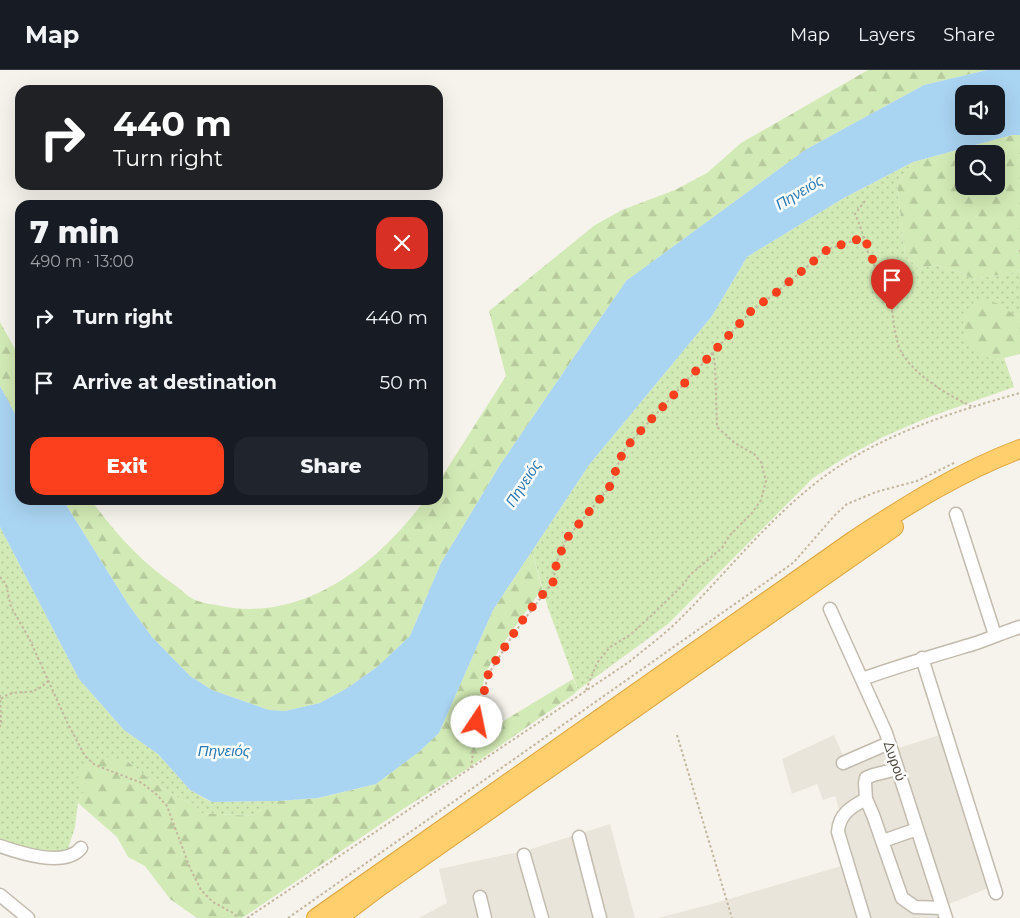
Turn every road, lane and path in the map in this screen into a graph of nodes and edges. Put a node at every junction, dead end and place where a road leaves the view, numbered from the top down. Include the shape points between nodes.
1 (865, 201) dead end
2 (865, 237) junction
3 (713, 353) junction
4 (1020, 393) edge
5 (973, 407) junction
6 (1020, 449) edge
7 (963, 459) dead end
8 (1020, 461) edge
9 (956, 514) dead end
10 (0, 577) edge
11 (830, 609) dead end
12 (1020, 626) edge
13 (995, 634) junction
14 (922, 658) junction
15 (862, 679) junction
16 (48, 681) junction
17 (586, 690) junction
18 (0, 695) edge
19 (1, 699) edge
20 (0, 727) edge
21 (677, 735) dead end
22 (889, 743) junction
23 (843, 763) dead end
24 (471, 769) junction
25 (897, 769) junction
26 (866, 799) junction
27 (917, 829) junction
28 (579, 837) dead end
29 (883, 841) junction
30 (0, 846) edge
31 (81, 848) dead end
32 (524, 855) dead end
33 (996, 893) dead end
34 (0, 895) edge
35 (480, 897) dead end
36 (944, 913) edge
37 (28, 918) edge
38 (238, 918) edge
39 (247, 918) edge
40 (288, 918) edge
41 (316, 918) edge
42 (338, 918) edge
43 (485, 918) edge
44 (542, 918) edge
45 (600, 918) edge
46 (732, 918) edge
47 (864, 918) edge

1 - 2 path via 855,214
2 - 3 path via 828,249 813,260 753,309
2 - 5 path via 890,299 898,344 904,356 916,370 946,393
3 - 17 path via 717,427 761,462 766,481 763,494 752,513 722,548 630,635 610,647 597,663
3 - 24 path via 634,438 623,452 609,488 567,538 557,561 553,582 514,633 488,675
4 - 5 path
5 - 17 path via 931,420 878,445 817,482 680,620 629,662
6 - 41 highway via 941,486 854,540
7 - 40 path via 917,481 871,493 847,504 786,568
8 - 42 highway via 949,495 894,528
9 - 13 street
10 - 16 path via 6,584 11,607
11 - 15 street, Δυρού
12 - 13 street
13 - 14 street
14 - 15 street
14 - 33 street
15 - 22 street, Δυρού
16 - 19 path via 38,691 8,693
16 - 38 path via 85,756 95,765 142,783 157,795 167,806 201,890
17 - 24 path
18 - 19 path
19 - 20 path
21 - 46 path
22 - 23 street
22 - 25 street, Δυρού
24 - 39 path
25 - 26 street via 866,778
25 - 27 street, Δυρού
26 - 29 street
26 - 47 street via 846,811 838,825
27 - 29 street
27 - 36 street, Δυρού
28 - 45 street
29 - 36 street via 902,898 915,907
30 - 31 street via 45,858 72,856
32 - 44 street
34 - 37 street
35 - 43 street

